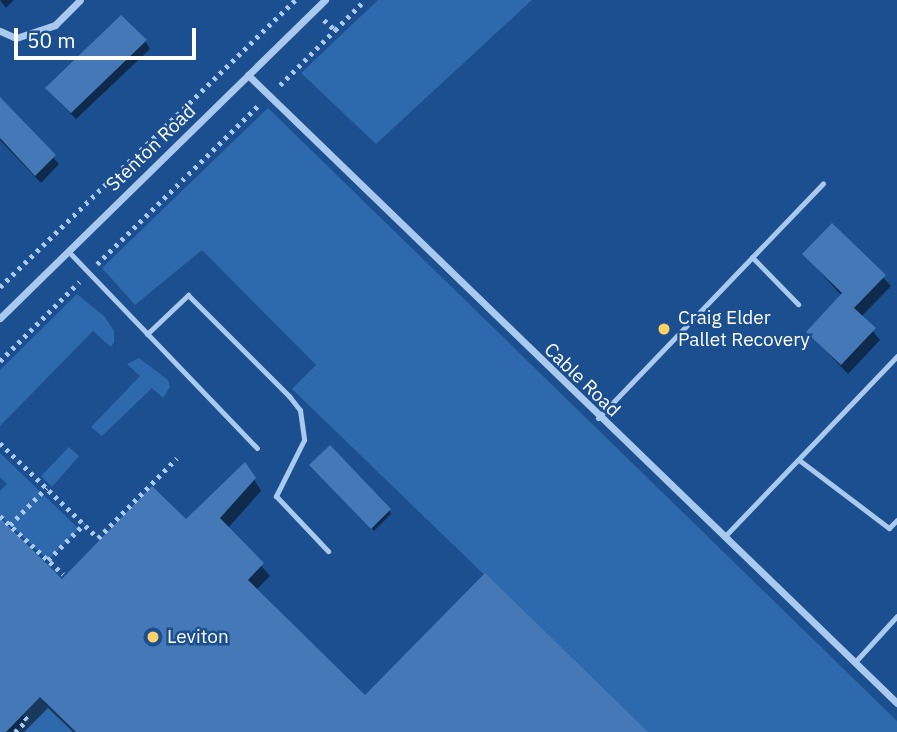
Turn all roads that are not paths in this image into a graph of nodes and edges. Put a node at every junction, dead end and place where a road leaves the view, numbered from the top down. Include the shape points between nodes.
1 (80, 0) edge
2 (325, 0) edge
3 (0, 31) edge
4 (248, 75) junction
5 (822, 183) dead end
6 (68, 251) junction
7 (752, 257) junction
8 (798, 304) dead end
9 (0, 318) edge
10 (147, 334) junction
11 (897, 356) edge
12 (598, 418) junction
13 (257, 448) dead end
14 (799, 460) junction
15 (897, 520) edge
16 (727, 534) junction
17 (328, 551) dead end
18 (897, 616) edge
19 (855, 662) junction
20 (897, 703) edge

1 - 3 street via 55,25 16,38
2 - 4 street, Stenton Road
4 - 6 street, Stenton Road
4 - 12 street, Cable Road
5 - 7 lane
6 - 9 street, Stenton Road
6 - 10 lane
7 - 8 lane
7 - 12 lane
10 - 13 lane
10 - 17 lane via 188,295 289,396 300,410 304,440 276,496
11 - 14 lane
12 - 16 street, Cable Road
14 - 15 lane via 889,528
14 - 16 lane
16 - 19 street, Cable Road
18 - 19 lane
19 - 20 street, Cable Road

